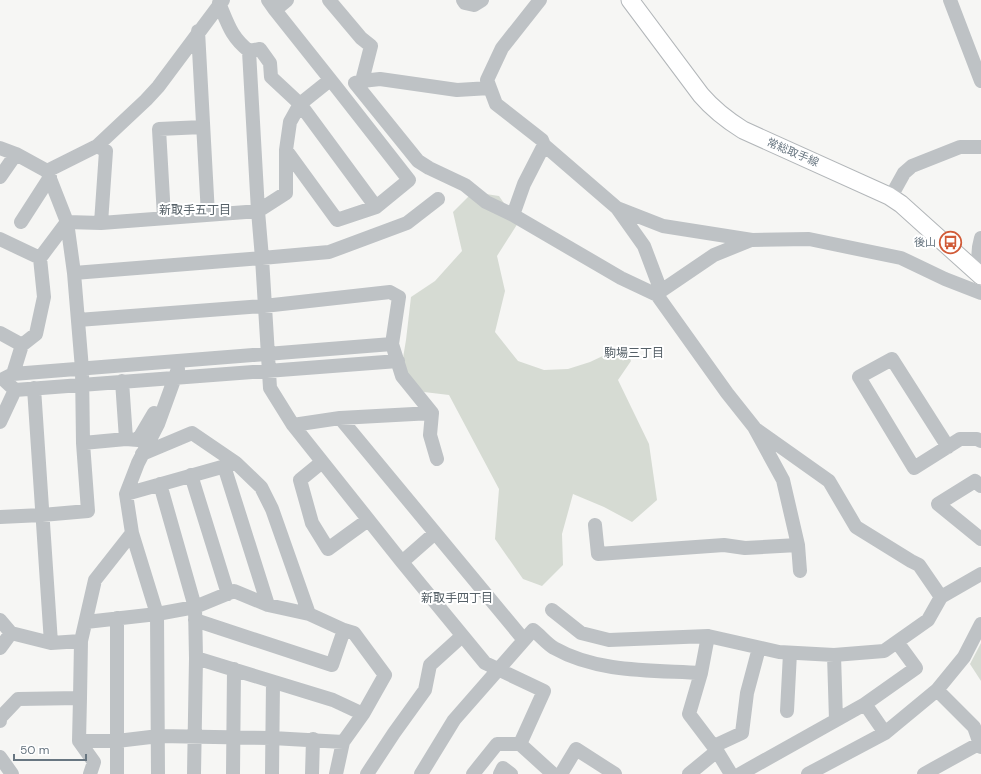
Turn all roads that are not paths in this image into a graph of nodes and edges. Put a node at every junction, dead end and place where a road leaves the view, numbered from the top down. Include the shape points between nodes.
1 (287, 0) edge
2 (329, 0) edge
3 (462, 0) edge
4 (482, 0) edge
5 (540, 0) edge
6 (630, 0) edge
7 (950, 0) edge
8 (221, 2) edge
9 (272, 5) edge
10 (198, 31) junction
11 (249, 51) junction
12 (981, 81) edge
13 (359, 82) junction
14 (334, 84) junction
15 (490, 88) junction
16 (300, 104) junction
17 (203, 127) junction
18 (544, 145) junction
19 (97, 146) junction
20 (981, 147) edge
21 (0, 148) edge
22 (286, 150) junction
23 (16, 154) junction
24 (48, 174) junction
25 (0, 177) edge
26 (889, 196) junction
27 (438, 199) dead end
28 (376, 207) junction
29 (617, 208) junction
30 (258, 211) junction
31 (208, 215) junction
32 (513, 215) junction
33 (164, 218) junction
34 (21, 222) dead end
35 (67, 222) junction
36 (101, 223) junction
37 (981, 238) edge
38 (0, 239) edge
39 (752, 240) junction
40 (40, 258) junction
41 (262, 258) junction
42 (74, 272) junction
43 (979, 274) edge
44 (659, 293) junction
45 (981, 293) edge
46 (264, 306) junction
47 (78, 320) junction
48 (0, 333) edge
49 (392, 344) junction
50 (22, 345) junction
51 (268, 354) junction
52 (181, 360) junction
53 (398, 361) junction
54 (82, 369) junction
55 (269, 370) junction
56 (6, 377) edge
57 (176, 377) junction
58 (122, 381) junction
59 (82, 385) junction
60 (34, 388) junction
61 (15, 390) junction
62 (158, 406) dead end
63 (432, 413) junction
64 (340, 418) junction
65 (0, 422) edge
66 (293, 425) junction
67 (754, 427) junction
68 (126, 439) junction
69 (981, 441) edge
70 (83, 443) junction
71 (948, 447) junction
72 (142, 454) junction
73 (437, 459) dead end
74 (322, 462) junction
75 (230, 464) junction
76 (191, 475) junction
77 (160, 484) junction
78 (981, 486) edge
79 (126, 494) junction
80 (42, 515) junction
81 (0, 517) edge
82 (368, 520) junction
83 (595, 525) dead end
84 (132, 532) junction
85 (435, 533) junction
86 (981, 539) edge
87 (798, 545) junction
88 (402, 562) junction
89 (800, 571) dead end
90 (981, 574) edge
91 (228, 594) junction
92 (941, 597) junction
93 (268, 605) junction
94 (552, 610) dead end
95 (157, 614) junction
96 (195, 614) junction
97 (309, 614) junction
98 (117, 618) junction
99 (0, 620) edge
100 (86, 622) junction
101 (981, 624) edge
102 (344, 630) junction
103 (11, 633) junction
104 (462, 636) junction
105 (708, 636) junction
106 (524, 640) junction
107 (81, 642) junction
108 (897, 642) junction
109 (51, 643) junction
110 (0, 648) edge
111 (759, 648) junction
112 (790, 653) junction
113 (834, 655) junction
114 (196, 658) junction
115 (498, 669) junction
116 (234, 670) junction
117 (701, 673) junction
118 (273, 682) junction
119 (937, 690) junction
120 (80, 698) junction
121 (865, 704) junction
122 (787, 711) dead end
123 (363, 714) junction
124 (836, 720) junction
125 (0, 721) edge
126 (885, 733) junction
127 (159, 736) junction
128 (194, 736) junction
129 (234, 737) junction
130 (272, 738) junction
131 (313, 740) junction
132 (79, 741) junction
133 (117, 741) junction
134 (344, 742) junction
135 (520, 744) junction
136 (981, 745) edge
137 (716, 748) junction
138 (0, 757) edge
139 (12, 774) edge
140 (90, 774) edge
141 (117, 774) edge
142 (158, 774) edge
143 (194, 774) edge
144 (233, 774) edge
145 (272, 774) edge
146 (312, 774) edge
147 (336, 774) edge
148 (366, 774) edge
149 (420, 774) edge
150 (473, 774) edge
151 (500, 774) edge
152 (511, 774) edge
153 (553, 774) edge
154 (561, 774) edge
155 (615, 774) edge
156 (689, 774) edge
157 (731, 774) edge
158 (740, 774) edge
159 (808, 774) edge
160 (924, 774) edge

1 - 9 street
2 - 13 street via 371,46
3 - 4 street via 474,5
5 - 15 street via 502,48 487,80
6 - 26 main road, 常総取手線 via 691,83 713,109 726,119 757,137
7 - 12 street
8 - 10 street
8 - 11 street via 232,34 239,44
9 - 14 street
10 - 17 street
10 - 19 street via 158,87
11 - 16 street via 260,49 270,63 270,77
11 - 30 street
13 - 14 street
13 - 15 street via 380,79 457,90
13 - 32 street via 418,161 465,185 486,202
14 - 16 street
14 - 28 street via 409,180
15 - 18 street via 496,104 542,140
16 - 22 street via 290,122
16 - 28 street
17 - 31 street
17 - 33 street via 159,129
18 - 29 street
18 - 32 street via 524,184
19 - 24 street
19 - 36 street via 106,151
20 - 26 street via 960,147 912,166 904,173
21 - 23 street
22 - 28 street via 337,220
22 - 30 street via 286,193
23 - 24 street
23 - 25 street
24 - 34 street
24 - 35 street
26 - 43 main road, 常総取手線
27 - 41 street via 407,223 330,252
29 - 39 street via 663,226
29 - 44 street via 644,246
30 - 31 street
30 - 41 street
31 - 33 street
32 - 44 street via 621,278
33 - 36 street
35 - 36 street
35 - 40 street
35 - 42 street
37 - 43 street
38 - 40 street
39 - 44 street via 714,255
39 - 45 street via 809,239 901,258
40 - 50 street via 44,297 36,334
41 - 42 street
41 - 46 street
42 - 47 street
44 - 67 street via 727,393
46 - 47 street
46 - 49 street via 390,292 399,297
46 - 51 street
47 - 54 street
48 - 50 street
49 - 51 street
49 - 53 street
50 - 56 street
51 - 52 street
51 - 55 street
52 - 54 street
52 - 57 street
53 - 55 street
53 - 63 street via 402,376
54 - 56 street
54 - 59 street
55 - 57 street
55 - 66 street via 270,388
56 - 61 street
57 - 58 street
57 - 72 street via 158,424
58 - 59 street
58 - 68 street
59 - 60 street
59 - 70 street
60 - 61 street
60 - 80 street
61 - 65 street
62 - 68 street via 138,440
63 - 64 street
63 - 73 street via 430,435
64 - 66 street
64 - 85 street
66 - 74 street
67 - 87 street via 783,480
67 - 92 street via 829,481 856,528 919,565
68 - 70 street
69 - 71 street via 960,439
70 - 80 street via 88,511
71 - 71 street via 914,468 859,377 892,359
72 - 75 street via 192,433
72 - 79 street
74 - 82 street
74 - 82 street via 300,480 312,523 328,549
75 - 76 street
75 - 93 street
75 - 97 street via 261,487 272,509
76 - 77 street
76 - 91 street
77 - 79 street
77 - 96 street
78 - 86 street via 975,481 938,504
79 - 84 street
80 - 81 street
80 - 109 street
82 - 88 street
83 - 87 street via 598,554 724,545 745,548
84 - 95 street
84 - 100 street via 95,580
85 - 88 street
85 - 106 street
87 - 89 street
88 - 104 street
90 - 92 street
91 - 93 street via 234,591
91 - 96 street
92 - 108 street via 928,620
93 - 97 street
94 - 105 street via 581,633 609,640
95 - 96 street
95 - 98 street
95 - 127 street
96 - 102 street via 332,665
96 - 114 street
97 - 102 street
98 - 100 street
98 - 133 street
99 - 103 street
100 - 107 street
101 - 119 street via 964,657
102 - 123 street via 354,633 385,675
103 - 109 street
103 - 110 street
104 - 115 street via 485,663
104 - 148 street via 430,665 426,690
105 - 111 street
105 - 117 street
106 - 115 street
106 - 117 street via 533,630 553,647 577,658 616,668
107 - 109 street
107 - 120 street
108 - 113 street via 884,651
108 - 121 street via 916,668
111 - 112 street
111 - 137 street via 747,693 742,734
112 - 113 street
112 - 122 street
113 - 124 street
114 - 116 street
114 - 128 street
115 - 135 street via 544,691
115 - 149 street via 454,720
116 - 118 street
116 - 129 street
117 - 137 street via 689,714
118 - 123 street via 334,700
118 - 130 street
119 - 126 street
119 - 136 street via 974,727
120 - 125 street via 18,699
120 - 132 street
121 - 124 street
121 - 126 street
123 - 134 street
124 - 158 street
126 - 159 street
127 - 128 street
127 - 133 street
127 - 142 street
128 - 129 street
128 - 143 street
129 - 130 street
129 - 144 street
130 - 131 street
130 - 145 street
131 - 134 street
131 - 146 street
132 - 133 street
132 - 140 street via 94,762
133 - 141 street
134 - 147 street
135 - 150 street via 498,744
135 - 153 street
136 - 160 street
137 - 156 street
137 - 157 street
138 - 139 street
151 - 152 street via 503,768
154 - 155 street via 576,749

